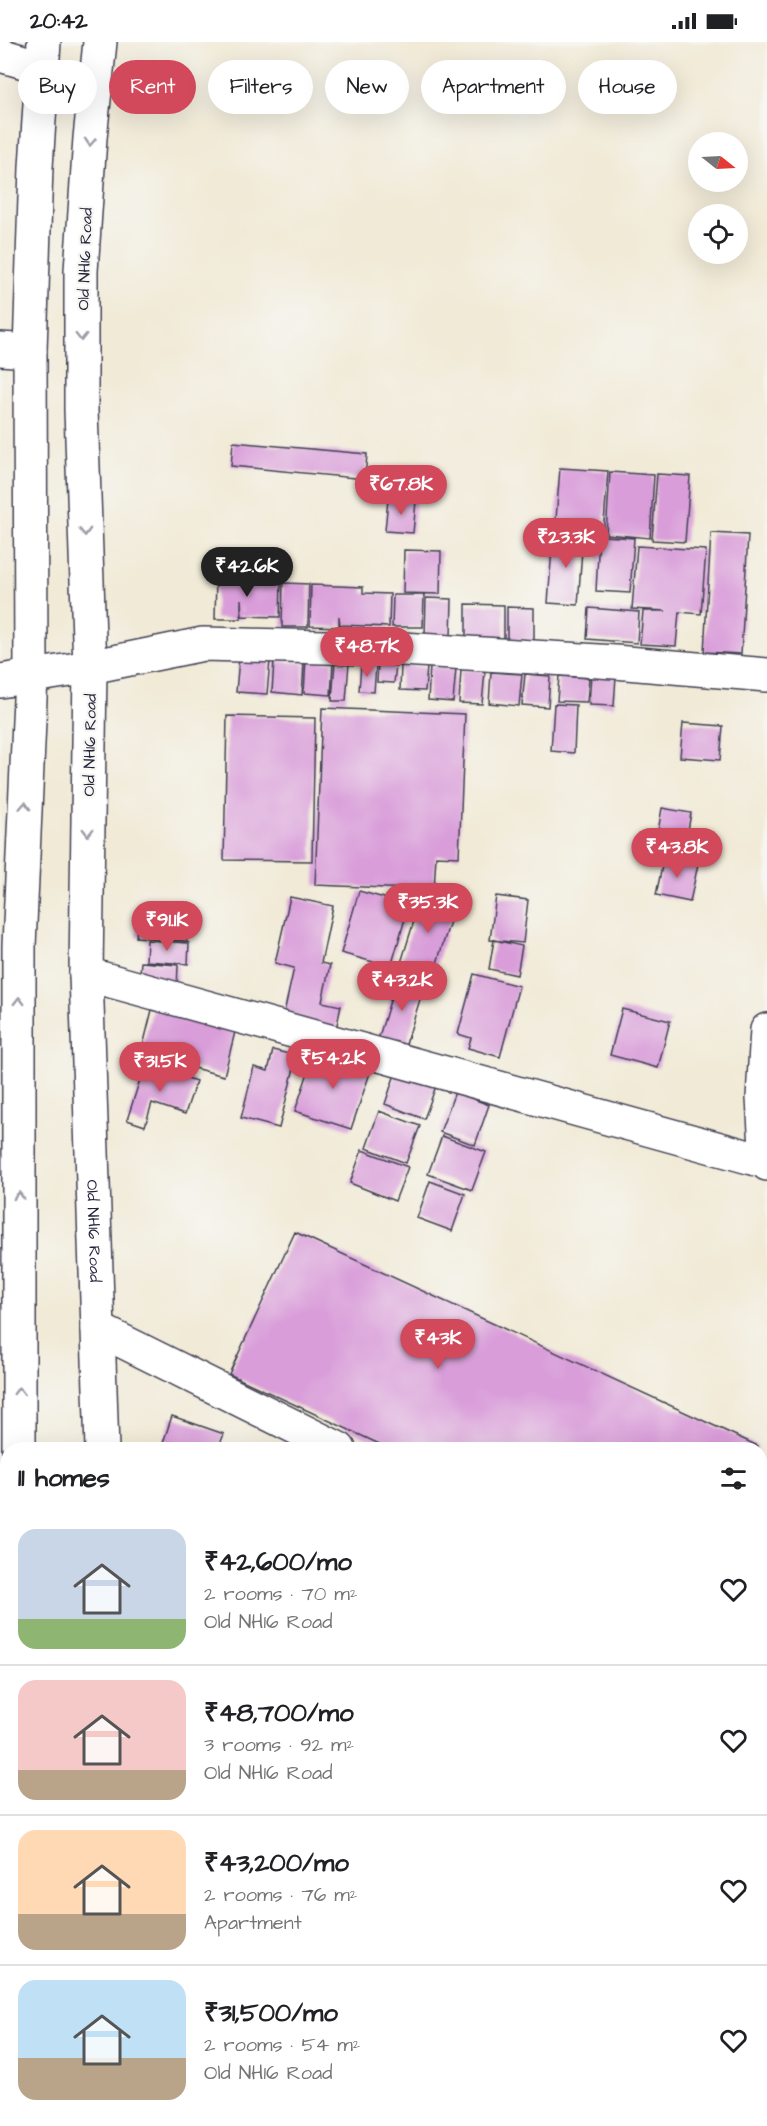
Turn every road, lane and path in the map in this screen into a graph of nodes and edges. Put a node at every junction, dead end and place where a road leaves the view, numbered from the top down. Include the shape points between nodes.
1 (100, 42) edge
2 (0, 55) edge
3 (43, 55) edge
4 (15, 350) edge
5 (90, 667) junction
6 (767, 675) edge
7 (16, 678) edge
8 (86, 974) junction
9 (767, 1030) edge
10 (767, 1163) edge
11 (98, 1329) junction
12 (19, 1442) edge
13 (102, 1442) edge
14 (325, 1442) edge

1 -> 5 main road, Old NH16 Road via 81,271 81,410
2 - 3 main road
3 - 4 main road
4 - 7 main road
5 - 6 main road via 202,644 402,648
5 - 7 main road
5 -> 8 main road, Old NH16 Road
12 -> 7 main road
8 - 10 main road
8 - 11 main road, Old NH16 Road
9 - 10 main road via 763,1098
11 - 13 main road, Old NH16 Road
11 - 14 main road

